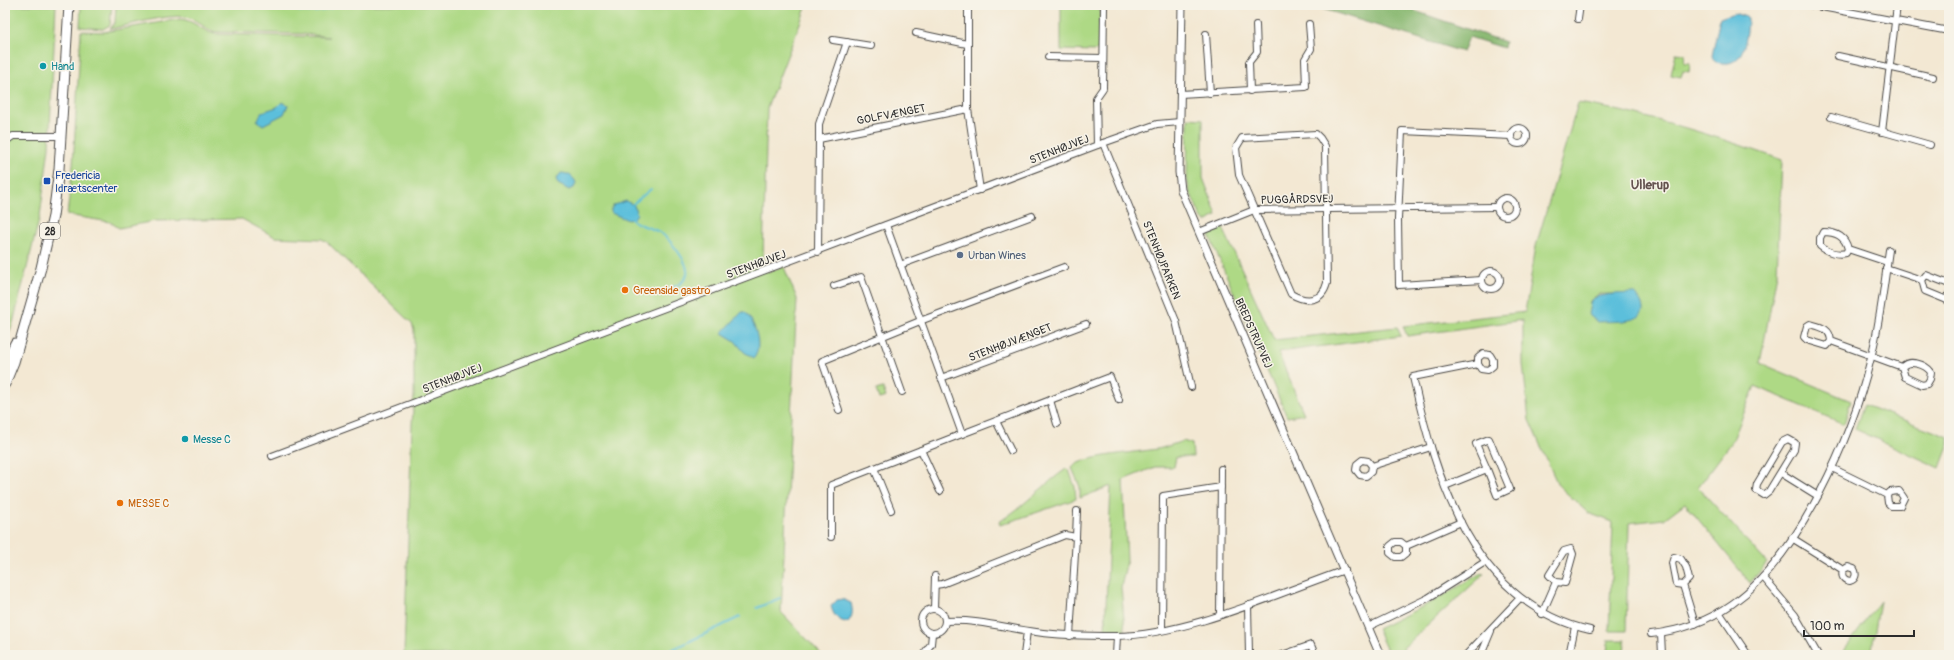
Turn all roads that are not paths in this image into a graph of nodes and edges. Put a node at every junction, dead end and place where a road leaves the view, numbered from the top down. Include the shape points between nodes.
1 (69, 5) edge
2 (968, 5) edge
3 (1104, 5) edge
4 (1182, 5) edge
5 (1580, 5) edge
6 (1811, 5) edge
7 (1897, 5) edge
8 (1578, 19) dead end
9 (1895, 21) junction
10 (1309, 24) dead end
11 (1256, 25) dead end
12 (1949, 31) edge
13 (916, 33) dead end
14 (1206, 34) dead end
15 (833, 40) dead end
16 (847, 42) junction
17 (967, 44) junction
18 (871, 46) dead end
19 (1838, 56) dead end
20 (1048, 57) dead end
21 (1103, 58) junction
22 (1890, 67) junction
23 (1933, 77) dead end
24 (1250, 91) junction
25 (1210, 93) junction
26 (1180, 94) junction
27 (968, 109) junction
28 (1831, 116) dead end
29 (1180, 122) junction
30 (1882, 132) junction
31 (61, 136) junction
32 (1511, 136) dead end
33 (819, 139) junction
34 (1100, 144) junction
35 (1930, 145) dead end
36 (5, 190) edge
37 (980, 190) junction
38 (1400, 207) junction
39 (1498, 207) dead end
40 (1326, 208) junction
41 (1254, 210) junction
42 (1032, 216) dead end
43 (886, 225) junction
44 (1199, 232) junction
45 (1848, 249) junction
46 (1889, 250) dead end
47 (818, 252) junction
48 (900, 265) junction
49 (1887, 265) junction
50 (1064, 267) dead end
51 (1482, 280) dead end
52 (1922, 280) junction
53 (1949, 284) edge
54 (834, 286) dead end
55 (1949, 294) edge
56 (920, 321) junction
57 (26, 322) junction
58 (1086, 324) dead end
59 (882, 337) junction
60 (1831, 341) junction
61 (1872, 356) junction
62 (1478, 364) dead end
63 (5, 365) edge
64 (1902, 367) junction
65 (941, 378) junction
66 (5, 384) edge
67 (1191, 388) dead end
68 (902, 392) dead end
69 (1050, 400) junction
70 (1119, 400) dead end
71 (839, 410) dead end
72 (996, 421) junction
73 (1057, 424) dead end
74 (962, 434) junction
75 (1431, 447) junction
76 (920, 450) junction
77 (1011, 451) dead end
78 (272, 456) dead end
79 (1372, 466) dead end
80 (874, 468) junction
81 (1832, 468) junction
82 (1221, 469) dead end
83 (1487, 469) junction
84 (1781, 473) junction
85 (1445, 486) junction
86 (1221, 487) junction
87 (940, 491) dead end
88 (1887, 495) dead end
89 (1818, 496) junction
90 (891, 510) dead end
91 (1077, 511) dead end
92 (1461, 522) junction
93 (831, 537) dead end
94 (1076, 537) junction
95 (1792, 538) junction
96 (1406, 546) dead end
97 (1485, 562) junction
98 (1345, 570) junction
99 (1843, 570) dead end
100 (935, 576) dead end
101 (1763, 577) junction
102 (1556, 582) junction
103 (935, 585) junction
104 (1683, 585) dead end
105 (1519, 599) junction
106 (1248, 605) junction
107 (934, 609) junction
108 (1719, 612) junction
109 (1542, 614) junction
110 (1220, 615) junction
111 (946, 621) junction
112 (1695, 624) junction
113 (1368, 627) junction
114 (1575, 627) junction
115 (1492, 628) junction
116 (1162, 630) junction
117 (1590, 630) dead end
118 (1027, 631) junction
119 (1661, 633) junction
120 (932, 634) junction
121 (1651, 634) dead end
122 (1070, 636) junction
123 (1117, 636) junction
124 (1746, 654) edge
125 (923, 655) edge
126 (1024, 655) edge
127 (1116, 655) edge
128 (1249, 655) edge
129 (1282, 655) edge
130 (1315, 655) edge
131 (1380, 655) edge
132 (1466, 655) edge
133 (1481, 655) edge
134 (1569, 655) edge
135 (1662, 655) edge
136 (1818, 655) edge

1 - 31 main road, 28
2 - 17 street
3 - 21 street, STENHØJPARKEN
4 - 26 street, BREDSTRUPVEJ
5 - 8 street
6 - 9 street
7 - 9 street
9 - 12 street
9 - 22 street
10 - 24 street via 1311,49 1305,59 1306,87
11 - 24 street via 1257,52 1249,62
13 - 17 street
14 - 25 street
15 - 16 street
16 - 18 street
16 - 33 street via 819,124
17 - 27 street
19 - 22 street
20 - 21 street
21 - 34 street, STENHØJPARKEN via 1103,88 1096,98
22 - 23 street
22 - 30 street
24 - 25 street
25 - 26 street
26 - 29 street, BREDSTRUPVEJ
27 - 33 street, GOLFVÆNGET
27 - 37 street
28 - 30 street
29 - 34 street, STENHØJVEJ via 1157,124
29 - 44 street, BREDSTRUPVEJ via 1181,186
30 - 35 street
31 - 36 street via 9,138 6,141
31 - 57 main road, 28 via 53,216
32 - 38 street via 1402,131
33 - 47 street
34 - 37 street, STENHØJVEJ
34 - 67 street, STENHØJPARKEN via 1176,322
37 - 43 street, STENHØJVEJ
38 - 39 street, PUGGÅRDSVEJ
38 - 40 street, PUGGÅRDSVEJ
38 - 51 street via 1399,286
40 - 41 street, PUGGÅRDSVEJ
40 - 41 street via 1327,283 1320,296 1311,299 1298,298 1291,294
40 - 41 street via 1325,146 1316,134 1242,138 1236,148 1237,166
41 - 44 street, PUGGÅRDSVEJ
42 - 48 street
43 - 47 street, STENHØJVEJ
43 - 48 street
44 - 98 street, BREDSTRUPVEJ
45 - 45 street via 1843,237 1823,232 1820,246 1824,250 1839,255 1846,253
45 - 49 street
46 - 49 street
47 - 78 street, STENHØJVEJ
48 - 56 street
49 - 52 street
49 - 61 street
50 - 56 street
52 - 53 street via 1926,275
52 - 55 street via 1925,291 1947,300
54 - 59 street via 861,277
56 - 59 street
56 - 65 street
57 - 63 main road, 28
57 - 66 main road, 28
58 - 65 street, STENHØJVÆNGET
59 - 68 street
59 - 71 street via 822,361
60 - 60 street via 1827,330 1810,324 1807,326 1804,338 1807,340 1827,346
60 - 61 street
61 - 64 street
61 - 81 street via 1851,424
62 - 75 street via 1413,377
64 - 64 street via 1902,372 1909,380 1922,385 1927,384 1930,379 1931,372 1928,368 1912,362
65 - 74 street
69 - 70 street via 1110,377
69 - 72 street
69 - 73 street
72 - 74 street
72 - 77 street
74 - 76 street
75 - 79 street
75 - 85 street
76 - 80 street
76 - 87 street
80 - 90 street
80 - 93 street via 831,485
81 - 88 street
81 - 89 street
82 - 86 street
83 - 83 street via 1476,444 1489,439 1510,489 1497,495
83 - 85 street
84 - 84 street via 1764,495 1756,490 1782,442 1788,439 1795,443 1794,450
84 - 89 street
85 - 92 street
86 - 110 street
86 - 116 street via 1163,496
89 - 95 street
91 - 94 street
92 - 96 street
92 - 97 street
94 - 103 street via 1064,535
94 - 122 street
95 - 99 street
95 - 101 street
97 - 105 street
97 - 113 street via 1428,598
98 - 106 street
98 - 113 street, BREDSTRUPVEJ
100 - 103 street
101 - 108 street via 1744,595
101 - 136 street via 1795,616
102 - 102 street via 1565,583 1573,554 1571,549 1564,552 1549,575
102 - 109 street
103 - 107 street
104 - 112 street
105 - 109 street
105 - 115 street
106 - 110 street
106 - 128 street
107 - 111 street via 943,613
107 - 120 street via 924,613 921,621 924,630
108 - 112 street
108 - 124 street
109 - 114 street
110 - 116 street via 1186,626
111 - 118 street via 974,621
111 - 120 street via 941,632
112 - 119 street
113 - 131 street, BREDSTRUPVEJ
114 - 117 street
114 - 134 street
115 - 132 street
115 - 133 street
116 - 123 street
118 - 122 street
118 - 126 street
119 - 121 street
119 - 135 street
120 - 125 street via 931,644
122 - 123 street
123 - 127 street
129 - 130 street via 1311,645

